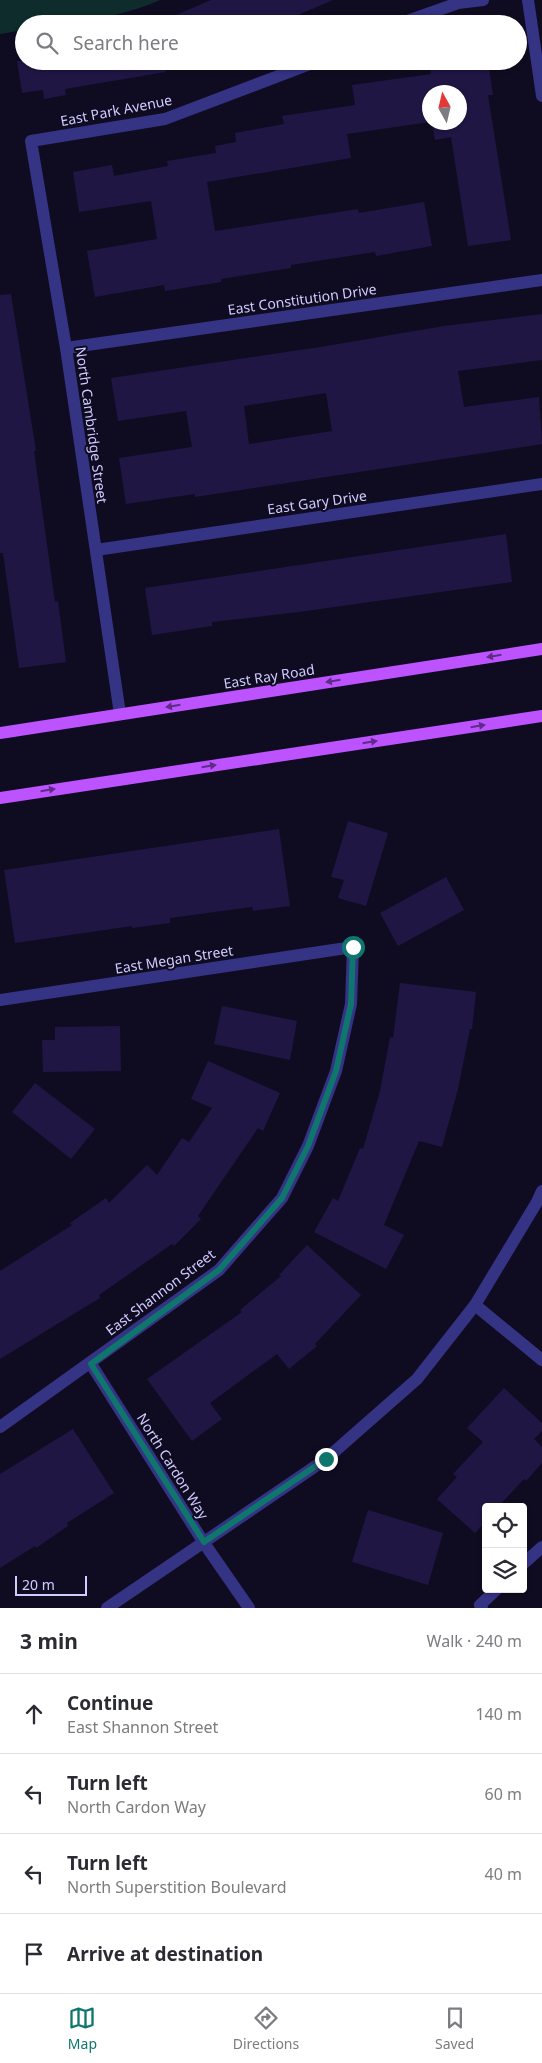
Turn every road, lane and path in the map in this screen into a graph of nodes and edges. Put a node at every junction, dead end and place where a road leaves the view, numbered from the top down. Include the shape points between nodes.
1 (482, 0) edge
2 (528, 0) edge
3 (424, 15) edge
4 (294, 70) edge
5 (542, 96) edge
6 (31, 141) joint
7 (542, 280) edge
8 (66, 348) junction
9 (542, 487) edge
10 (96, 550) junction
11 (542, 649) edge
12 (120, 714) junction
13 (542, 716) edge
14 (0, 733) edge
15 (0, 798) edge
16 (353, 947) joint
17 (0, 1000) edge
18 (542, 1191) edge
19 (476, 1305) junction
20 (542, 1360) edge
21 (91, 1364) junction
22 (0, 1427) edge
23 (204, 1542) junction
24 (542, 1546) edge
25 (527, 1560) edge
26 (493, 1593) edge
27 (481, 1607) edge
28 (107, 1608) edge
29 (248, 1608) edge

1 - 3 street via 458,3
2 - 5 street
4 - 6 street, East Park Avenue via 165,119
6 - 8 street, North Cambridge Street
7 - 8 street, East Constitution Drive
8 - 10 street, North Cambridge Street
9 - 10 street, East Gary Drive
10 - 12 street, North Cambridge Street
11 -> 12 main road, East Ray Road
12 - 14 main road, East Ray Road
15 -> 13 main road
16 - 17 street, East Megan Street
16 - 21 street, East Shannon Street via 351,1004 336,1071 308,1146 282,1198 219,1270
18 - 19 street
19 - 20 street
19 - 23 street via 417,1379 326,1459
21 - 22 street, East Shannon Street
21 - 23 street, North Cardon Way
23 - 28 street
23 - 29 street, North Cardon Way
24 - 25 street
26 - 27 street

